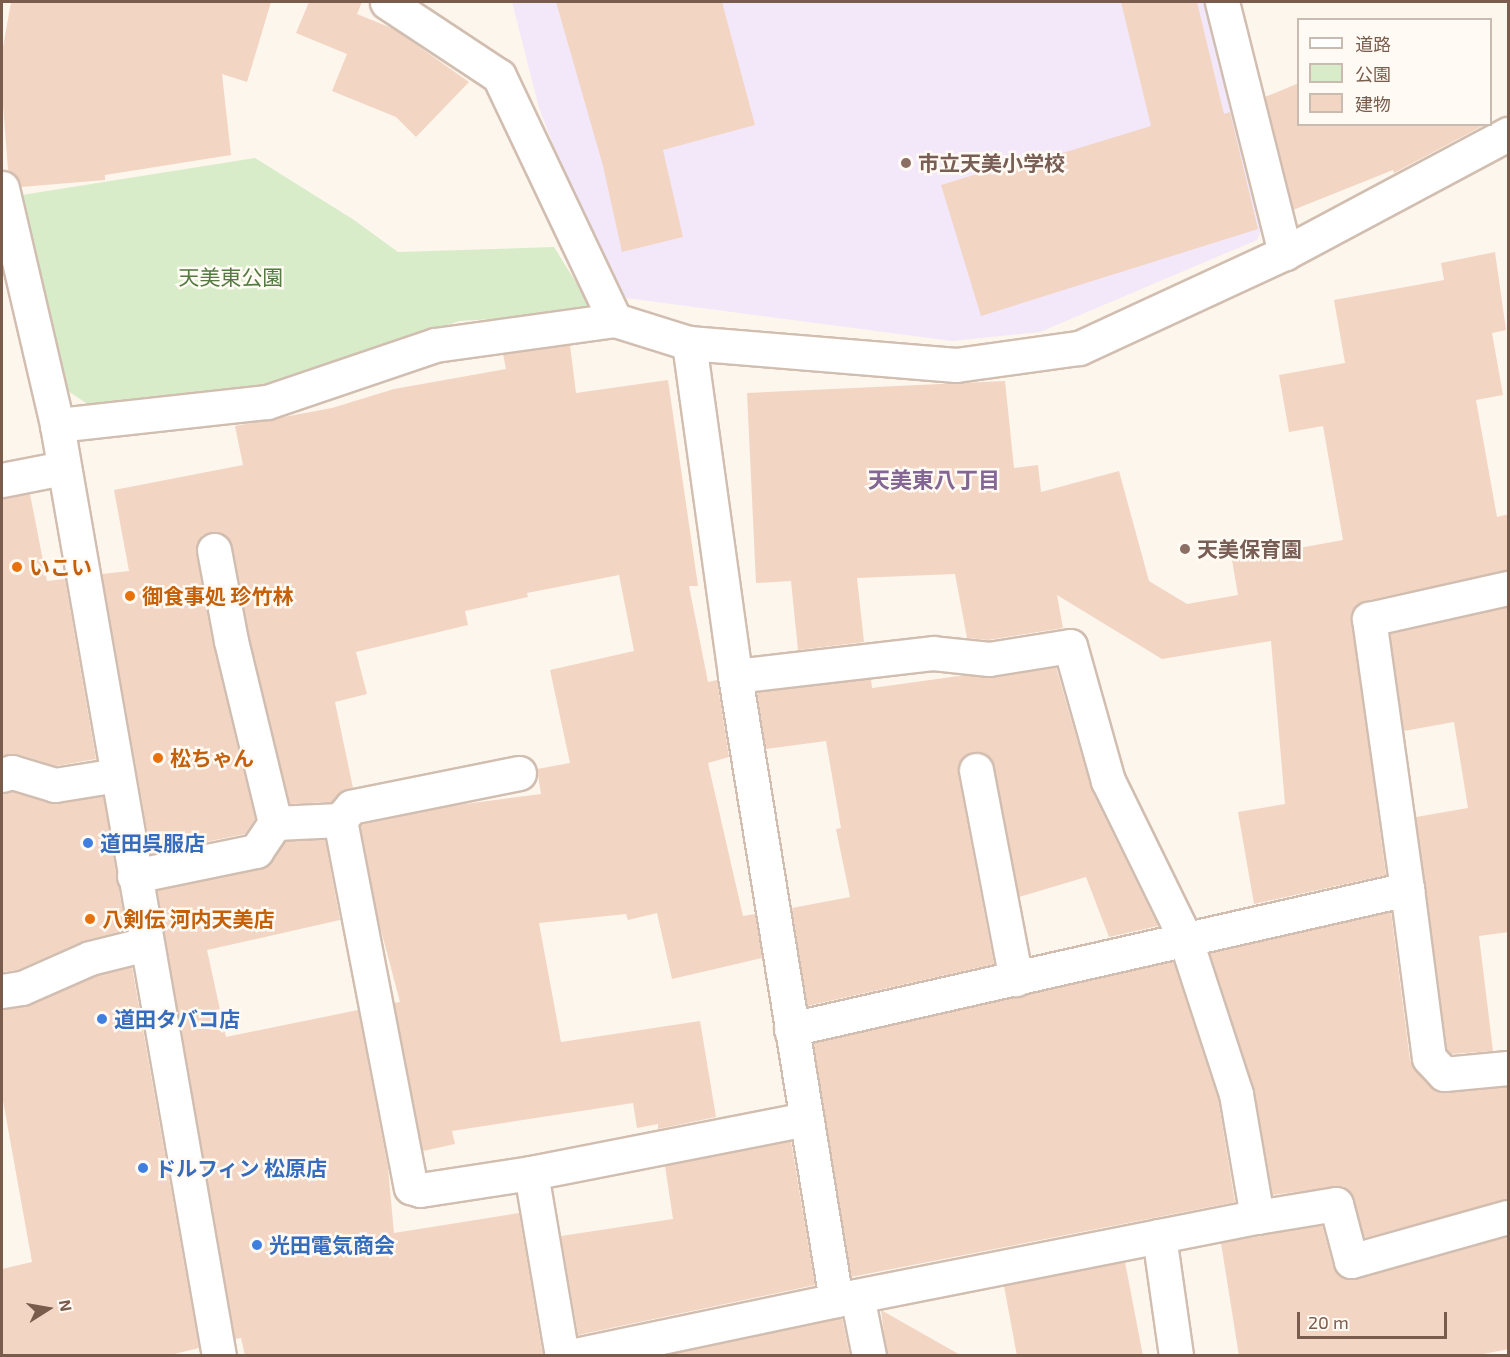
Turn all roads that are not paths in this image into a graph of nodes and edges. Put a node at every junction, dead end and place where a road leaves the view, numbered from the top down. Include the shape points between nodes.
1 (387, 2) edge
2 (1222, 2) edge
3 (1509, 134) edge
4 (2, 188) edge
5 (8, 242) edge
6 (1285, 253) junction
7 (615, 320) junction
8 (689, 343) junction
9 (57, 425) junction
10 (63, 468) junction
11 (2, 480) edge
12 (214, 550) dead end
13 (1509, 588) edge
14 (735, 676) junction
15 (976, 770) dead end
16 (519, 773) dead end
17 (2, 775) edge
18 (117, 775) junction
19 (340, 820) junction
20 (275, 823) junction
21 (134, 876) junction
22 (1407, 889) junction
23 (1185, 938) junction
24 (146, 944) junction
25 (1016, 979) junction
26 (2, 991) edge
27 (790, 1029) junction
28 (1509, 1068) edge
29 (805, 1119) junction
30 (531, 1173) junction
31 (1257, 1217) junction
32 (1509, 1217) edge
33 (1160, 1236) junction
34 (846, 1298) junction
35 (219, 1356) edge
36 (562, 1356) edge
37 (571, 1356) edge
38 (869, 1356) edge
39 (1176, 1356) edge

1 - 7 street via 499,76
2 - 6 street
3 - 6 street
4 - 5 street
5 - 9 street
6 - 8 street via 1079,348 956,365
7 - 8 street
7 - 9 street via 435,345 267,402
8 - 14 street
9 - 10 street
10 - 11 street
10 - 18 street
12 - 20 street via 231,641
13 - 22 street via 1369,619
14 - 23 street via 933,653 989,659 1070,646 1108,781
14 - 27 street
15 - 25 street
16 - 19 street via 351,807
17 - 18 street via 12,772 55,784
18 - 21 street
19 - 20 street
19 - 30 street via 411,1187 420,1190
20 - 21 street via 256,851
21 - 24 street
22 - 23 street
22 - 28 street via 1429,1058 1444,1074
23 - 25 street
23 - 31 street via 1236,1094
24 - 26 street via 90,958 21,988
24 - 35 street
25 - 27 street
27 - 29 street
29 - 30 street
29 - 34 street
30 - 36 street
31 - 32 street via 1336,1204 1351,1261
31 - 33 street
33 - 34 street
33 - 39 street
34 - 37 street
34 - 38 street

